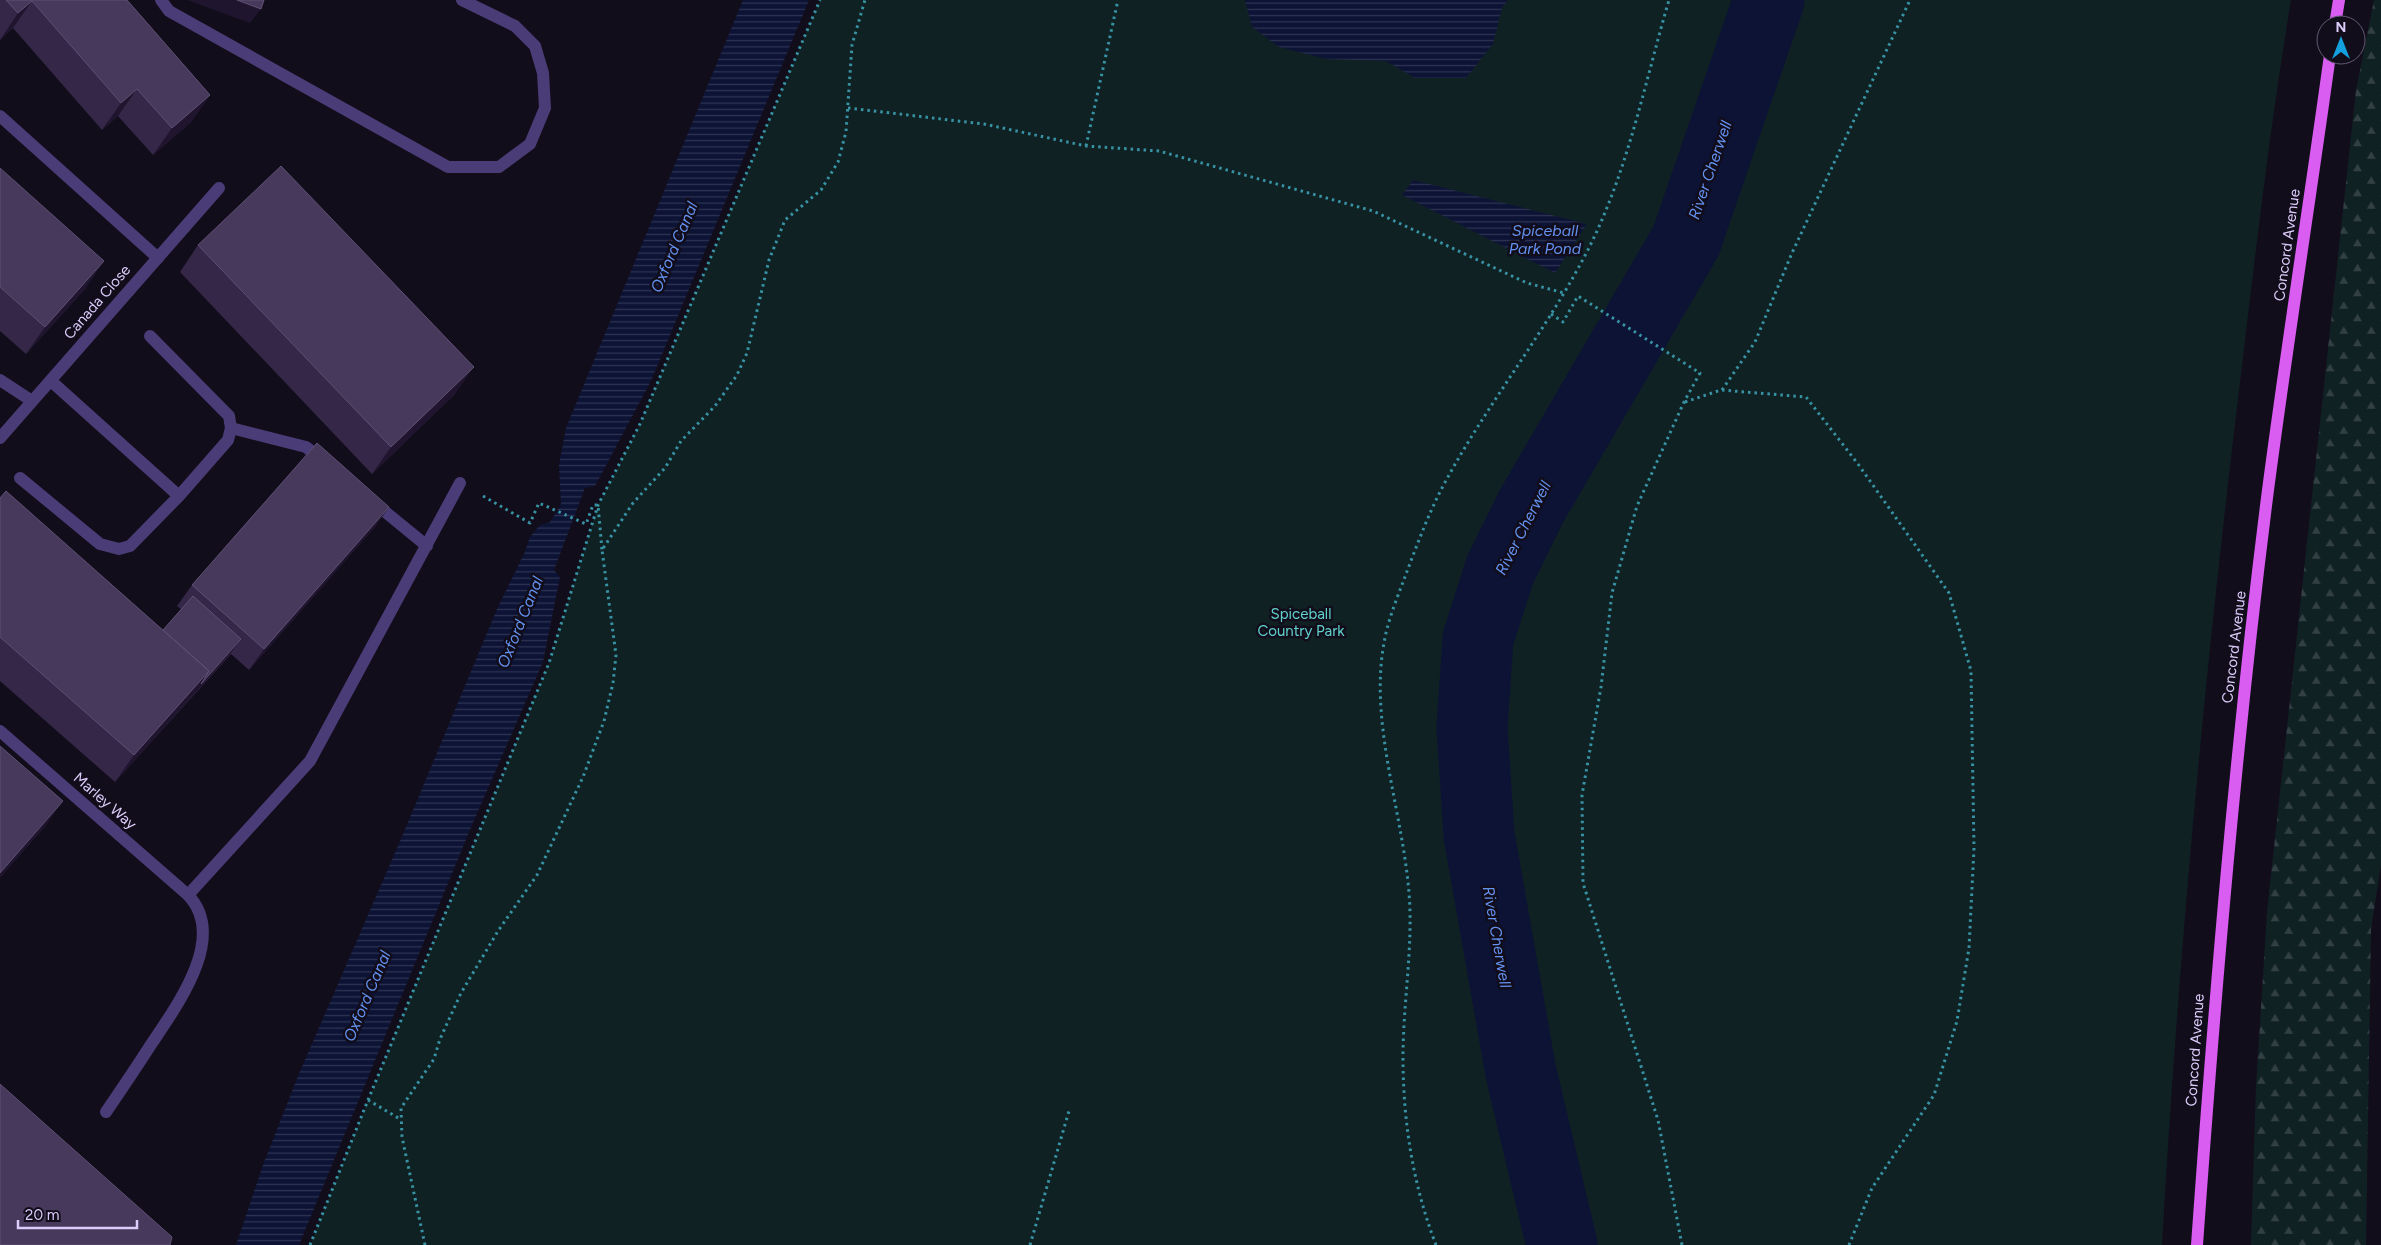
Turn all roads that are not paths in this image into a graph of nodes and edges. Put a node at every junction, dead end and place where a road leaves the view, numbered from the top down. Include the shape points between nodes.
1 (160, 0) edge
2 (462, 0) edge
3 (2339, 0) edge
4 (2337, 15) edge
5 (2329, 65) edge
6 (0, 116) edge
7 (219, 188) dead end
8 (158, 258) junction
9 (150, 336) dead end
10 (0, 380) edge
11 (50, 380) junction
12 (32, 401) junction
13 (231, 428) junction
14 (0, 438) edge
15 (328, 465) edge
16 (20, 478) dead end
17 (460, 483) road end
18 (359, 490) edge
19 (179, 496) junction
20 (427, 546) junction
21 (0, 730) edge
22 (188, 895) junction
23 (106, 1112) dead end
24 (2197, 1245) edge

1 - 2 street via 168,11 448,166 500,166 530,144 545,108 544,73 535,46 515,26
3 - 4 main road
5 - 24 main road, Concord Avenue via 2268,489 2244,701 2213,1015
6 - 8 street
7 - 8 street, Canada Close
8 - 11 street, Canada Close
9 - 13 street via 222,408 229,416
10 - 12 street
11 - 12 street, Canada Close
11 - 19 street
12 - 14 street, Canada Close
13 - 15 street via 306,447
13 - 19 street via 228,440
16 - 19 street via 100,544 119,549 130,546
17 - 20 street
18 - 20 street
20 - 22 street via 310,761
21 - 22 street, Marley Way
22 - 23 street, Marley Way via 198,905 202,922 203,935 195,970 180,1001

